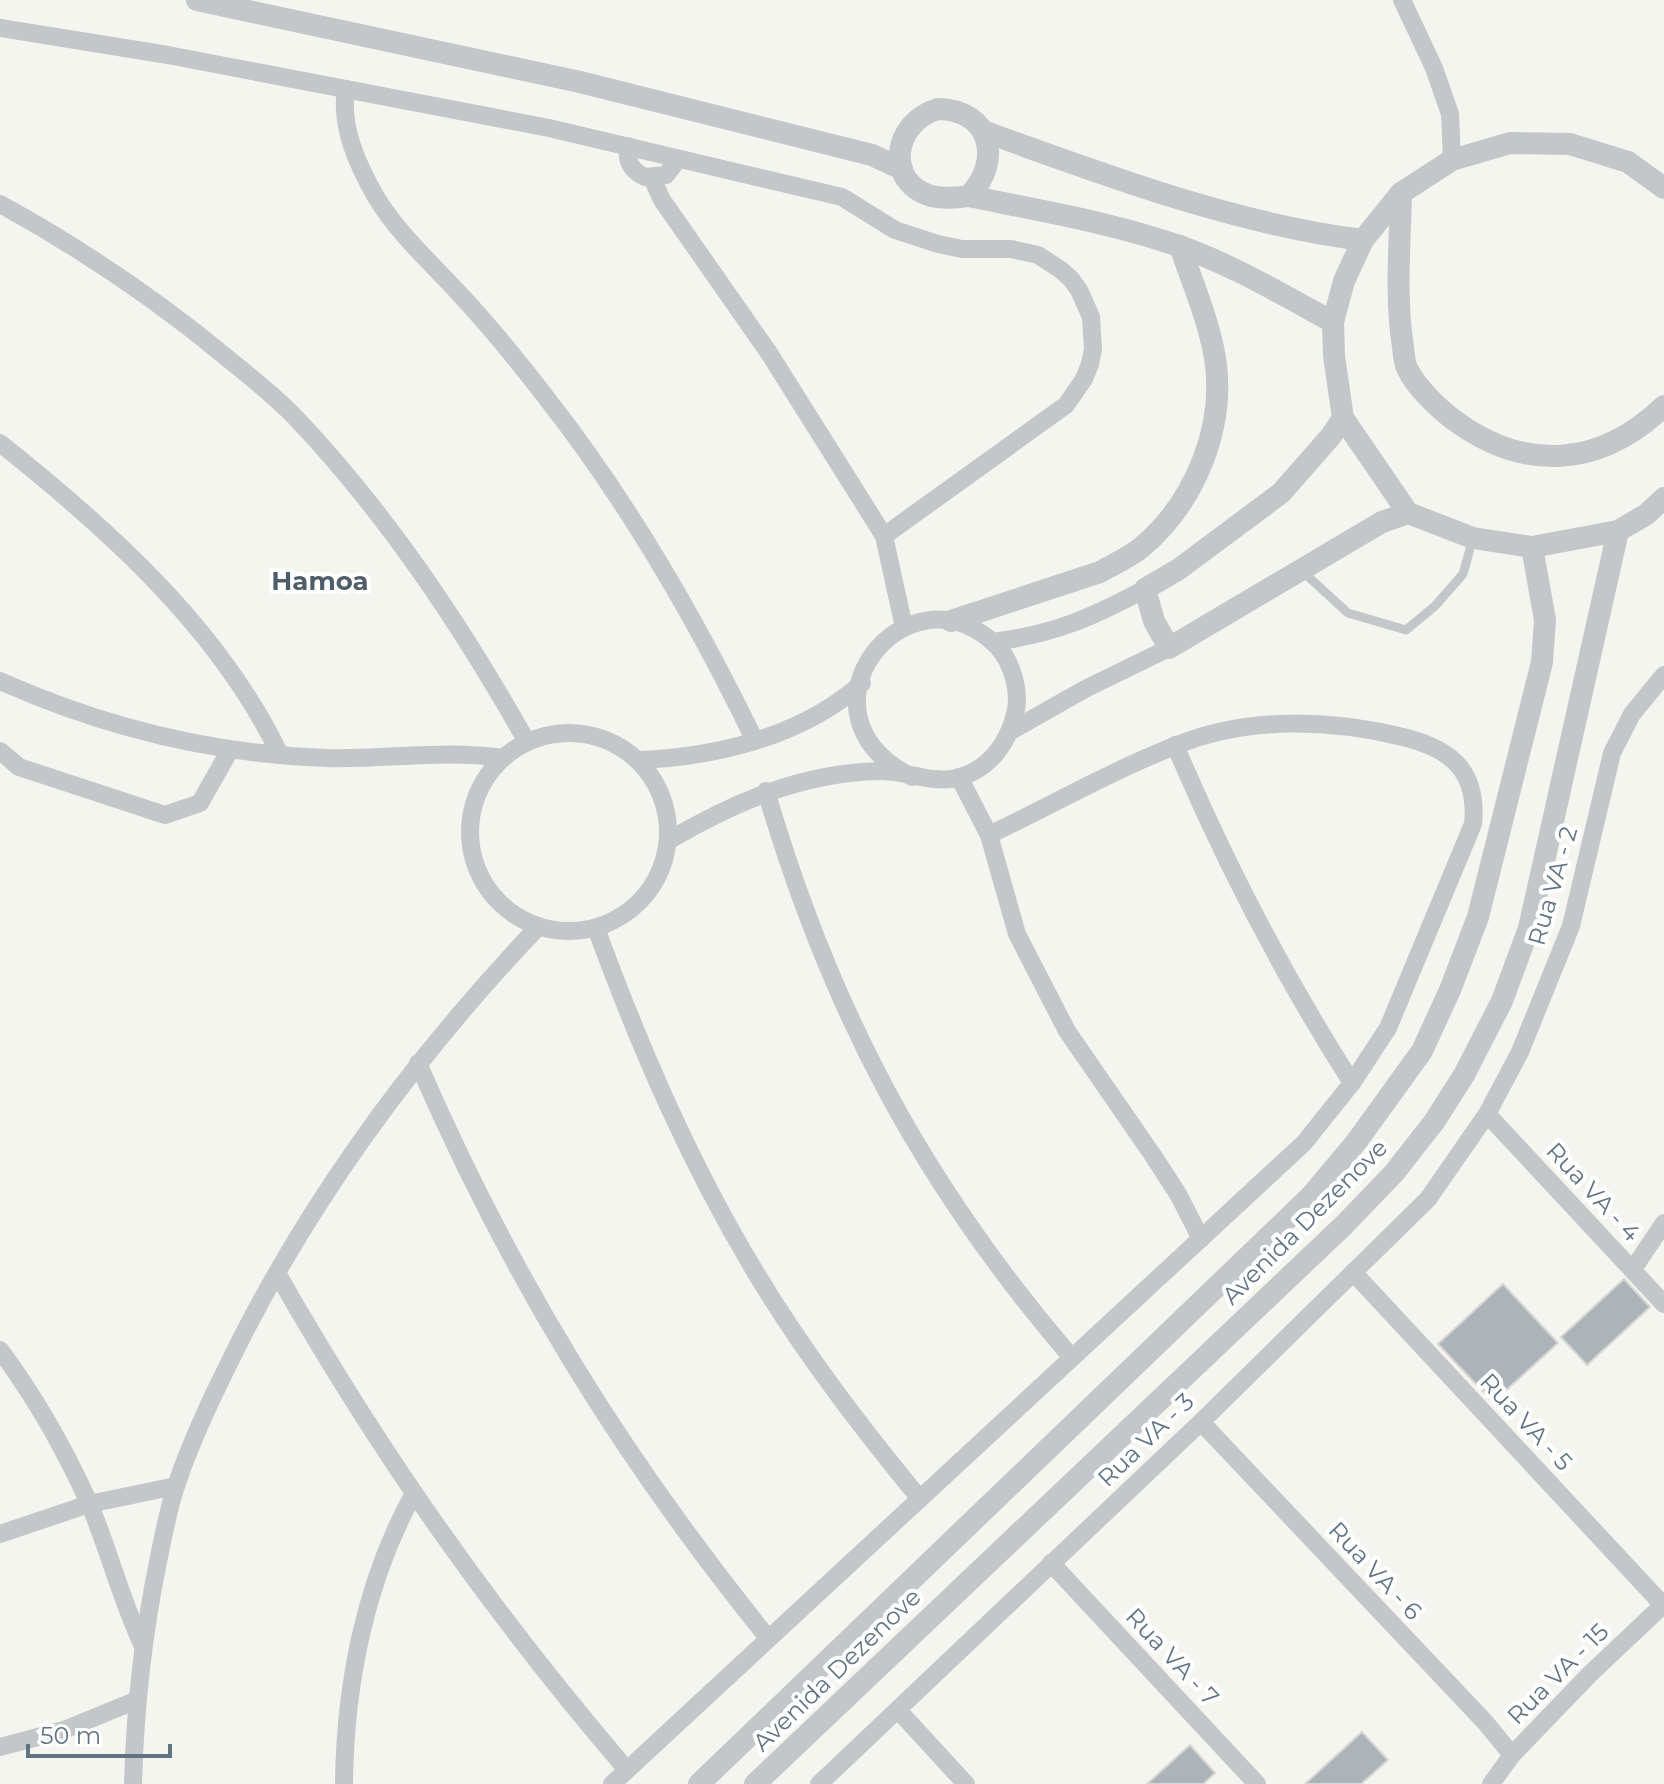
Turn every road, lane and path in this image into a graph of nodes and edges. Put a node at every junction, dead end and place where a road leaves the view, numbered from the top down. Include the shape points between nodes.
1 (197, 0) edge
2 (1402, 0) edge
3 (0, 28) edge
4 (346, 89) junction
5 (983, 131) junction
6 (628, 146) junction
7 (678, 159) junction
8 (1452, 160) junction
9 (902, 169) junction
10 (652, 178) junction
11 (1664, 188) edge
12 (1401, 193) junction
13 (969, 196) junction
14 (0, 204) edge
15 (1363, 240) junction
16 (1180, 246) junction
17 (1333, 322) junction
18 (1664, 406) edge
19 (1343, 418) junction
20 (0, 443) edge
21 (1664, 498) edge
22 (1408, 513) junction
23 (1618, 531) junction
24 (884, 536) junction
25 (1473, 538) junction
26 (1532, 547) junction
27 (1302, 571) junction
28 (1145, 589) junction
29 (951, 621) junction
30 (904, 627) junction
31 (993, 642) junction
32 (1169, 648) junction
33 (1664, 675) edge
34 (0, 681) edge
35 (859, 681) junction
36 (1011, 731) junction
37 (755, 741) junction
38 (527, 742) junction
39 (1175, 745) junction
40 (230, 750) junction
41 (0, 751) edge
42 (280, 755) junction
43 (503, 758) junction
44 (638, 760) junction
45 (912, 777) junction
46 (959, 777) junction
47 (766, 791) junction
48 (989, 835) junction
49 (668, 841) junction
50 (538, 927) junction
51 (596, 928) junction
52 (418, 1063) junction
53 (1352, 1083) junction
54 (1487, 1114) junction
55 (1664, 1223) edge
56 (1201, 1239) junction
57 (1633, 1269) junction
58 (1353, 1272) junction
59 (277, 1273) junction
60 (1664, 1304) edge
61 (0, 1350) edge
62 (1072, 1358) junction
63 (1201, 1422) junction
64 (176, 1486) junction
65 (413, 1495) junction
66 (920, 1499) junction
67 (89, 1504) junction
68 (0, 1534) edge
69 (1051, 1563) junction
70 (1663, 1604) edge
71 (768, 1638) junction
72 (143, 1646) junction
73 (137, 1700) junction
74 (898, 1710) junction
75 (0, 1747) edge
76 (1512, 1755) junction
77 (627, 1770) junction
78 (133, 1784) edge
79 (344, 1784) edge
80 (612, 1784) edge
81 (699, 1784) edge
82 (755, 1784) edge
83 (819, 1784) edge
84 (966, 1784) edge
85 (1257, 1784) edge
86 (1491, 1784) edge

1 - 9 street via 610,89 872,155
2 - 8 street via 1450,114
3 - 4 street
4 - 6 street
4 - 37 street via 342,110 377,198 407,239 504,344 626,508 688,611
5 - 9 street via 964,113 925,112 906,130 899,156
5 - 13 street via 988,168
5 - 15 street via 1251,221
6 - 7 street
6 - 10 street via 632,169
7 - 10 street via 666,175
7 - 24 street via 842,197 895,230 938,244 1025,251 1061,270 1079,290 1091,317 1093,349 1076,393
8 - 11 street via 1510,143 1570,144 1628,162
8 - 12 street
9 - 13 street via 918,190 930,195
10 - 24 street
12 - 15 street
12 - 18 street via 1398,315 1407,369 1441,410 1477,437 1513,451 1567,457 1604,447
13 - 16 street via 1108,223
14 - 38 street via 151,298 293,415 418,568
15 - 17 street
16 - 17 street via 1238,270
16 - 29 street via 1216,361 1210,444 1189,490 1159,530 1122,560
17 - 19 street
19 - 22 street
19 - 28 street via 1281,493
20 - 42 street via 84,514 182,611 242,687
21 - 23 street
22 - 25 street
22 - 27 street via 1382,522
23 - 26 street
23 - 82 street, Avenida Dezenove via 1529,928 1502,1001 1434,1122 1344,1225
24 - 30 street
25 - 26 street
25 - 27 lane via 1463,574 1406,630 1348,613
26 - 81 street, Avenida Dezenove via 1545,620 1542,662 1478,917 1422,1051 1311,1196
27 - 32 street
28 - 31 street via 1077,623 1035,637
28 - 32 street
29 - 30 street
29 - 31 street
30 - 35 street via 868,659
31 - 36 street via 1013,672 1017,707
32 - 36 street
33 - 54 street, Rua VA - 2 via 1632,714 1612,753 1571,926 1520,1052
34 - 40 street via 131,729
35 - 37 street via 811,717
35 - 45 street via 857,705 873,749
36 - 46 street via 981,767
37 - 44 street via 697,756
38 - 43 street
38 - 44 street via 556,733 586,734 614,743
39 - 48 street
39 - 53 street via 1264,936
39 - 53 street via 1259,726 1348,726 1442,749 1465,774 1473,798 1473,824 1388,1028
40 - 41 street via 200,803 165,815 19,767
40 - 42 street
42 - 43 street via 368,759 456,753
43 - 50 street via 484,781 472,808 469,838 475,867 490,893 511,913
44 - 49 street via 656,783 666,811
45 - 46 street
45 - 47 street via 884,770 861,772
46 - 48 street
47 - 49 street
47 - 62 street via 802,906 874,1071 965,1222
48 - 56 street via 1017,934 1067,1031 1178,1194
49 - 51 street via 661,870 646,895 623,915
50 - 51 street via 567,932
50 - 52 street
51 - 66 street via 658,1084 722,1214 834,1390
52 - 59 street via 367,1129
52 - 71 street via 483,1205 559,1343 681,1527
53 - 56 street via 1304,1143
54 - 57 street, Rua VA - 4
54 - 58 street, Rua VA - 3 via 1428,1199
55 - 57 street
56 - 62 street
57 - 60 street, Rua VA - 4
58 - 63 street, Rua VA - 3
58 - 70 street, Rua VA - 5
59 - 64 street via 230,1362
59 - 65 street
61 - 67 street via 40,1409
62 - 66 street
63 - 69 street, Rua VA - 3
63 - 76 street, Rua VA - 6
64 - 67 street
64 - 72 street
65 - 77 street via 515,1635
65 - 79 street via 393,1530 368,1606 352,1683
66 - 71 street
67 - 68 street
67 - 72 street
69 - 74 street, Rua VA - 3
69 - 85 street, Rua VA - 7
70 - 76 street, Rua VA - 15
71 - 77 street
72 - 73 street
73 - 75 street via 64,1730
73 - 78 street
74 - 83 street, Rua VA - 3
74 - 84 street
76 - 86 street, Rua VA - 15
77 - 80 street

